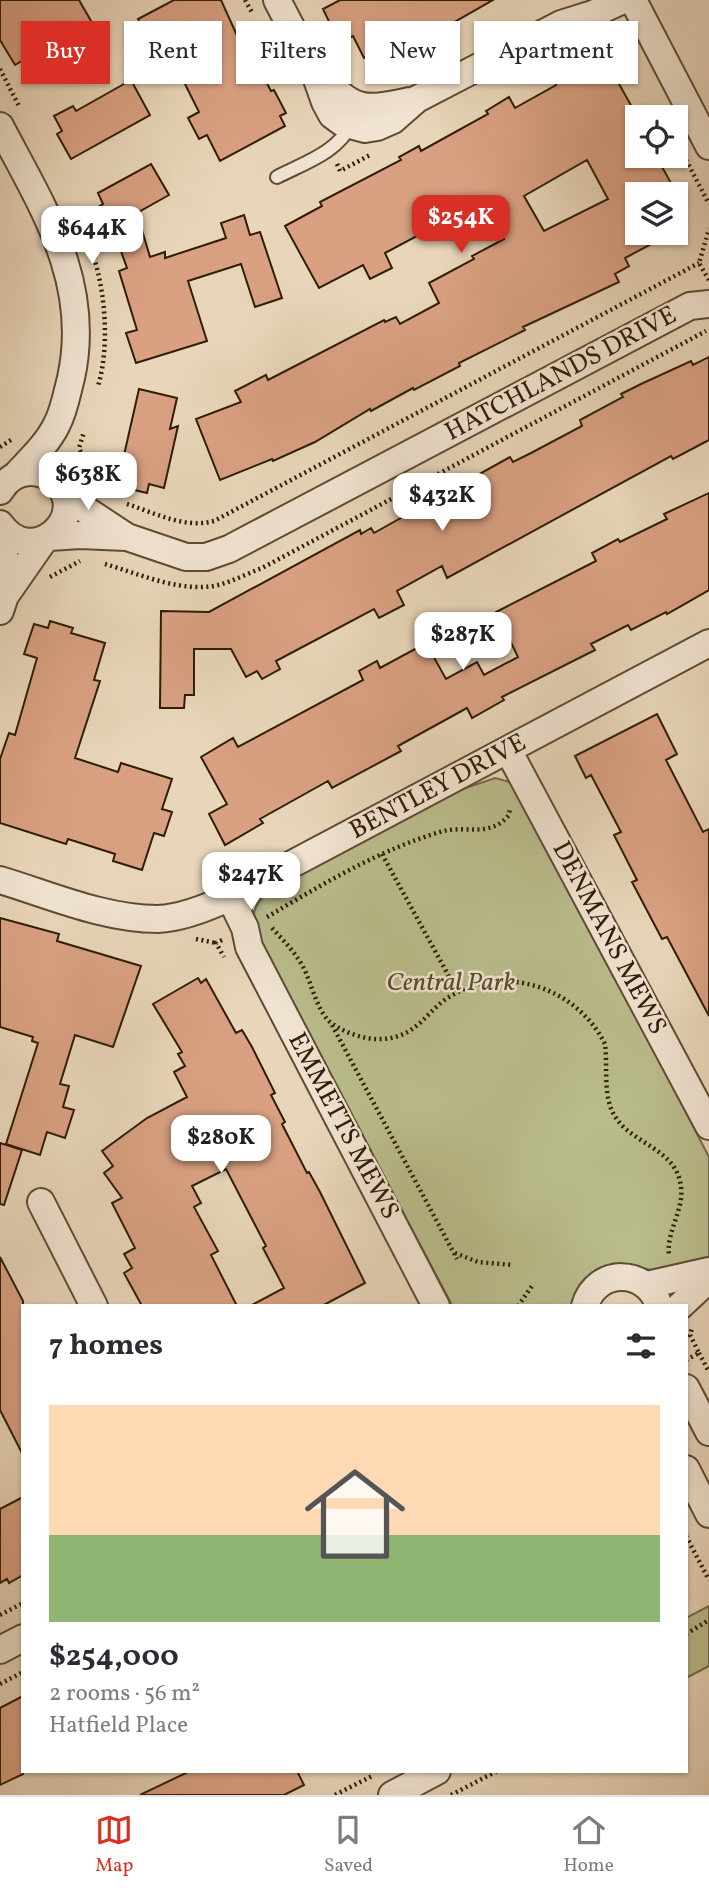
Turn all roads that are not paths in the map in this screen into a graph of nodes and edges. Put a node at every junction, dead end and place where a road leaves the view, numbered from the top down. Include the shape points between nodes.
1 (277, 0) edge
2 (589, 0) edge
3 (623, 0) edge
4 (633, 0) edge
5 (564, 21) edge
6 (571, 21) edge
7 (474, 69) edge
8 (355, 117) junction
9 (0, 126) edge
10 (709, 146) edge
11 (277, 177) dead end
12 (706, 276) edge
13 (699, 305) edge
14 (58, 424) junction
15 (7, 480) edge
16 (59, 486) junction
17 (1, 526) edge
18 (127, 537) junction
19 (47, 538) junction
20 (2, 603) edge
21 (709, 643) edge
22 (508, 750) junction
23 (0, 880) edge
24 (224, 900) junction
25 (709, 1126) edge
26 (41, 1202) dead end
27 (709, 1271) edge
28 (709, 1279) edge
29 (653, 1295) edge
30 (93, 1304) edge
31 (435, 1304) edge
32 (586, 1304) edge
33 (682, 1304) edge
34 (688, 1392) edge
35 (709, 1432) edge
36 (688, 1473) edge
37 (709, 1514) edge
38 (21, 1639) edge
39 (0, 1650) edge
40 (433, 1773) edge
41 (392, 1795) edge

1 - 8 street via 314,71
2 - 5 street
3 - 6 street
4 - 10 street
7 - 8 street via 417,99 372,108
8 - 11 lane via 331,149
9 - 14 street via 52,227 71,276 75,360
12 - 13 street, HATCHLANDS DRIVE
13 - 18 street, HATCHLANDS DRIVE via 229,549 206,557 186,557
14 - 15 street
14 - 16 street
15 - 16 street via 34,472
16 - 18 street, HATCHLANDS DRIVE
16 - 19 street via 66,510 63,521
17 - 19 street, HATCHLANDS DRIVE via 10,536 27,542
17 - 20 street
18 - 19 street, HATCHLANDS DRIVE
19 - 20 street
21 - 22 street, BENTLEY DRIVE
22 - 24 street, BENTLEY DRIVE
22 - 25 street, DENMANS MEWS
23 - 24 street, BENTLEY DRIVE via 112,915 159,919
24 - 31 street, EMMETTS MEWS via 236,933 249,947
26 - 30 street
27 - 29 street via 674,1279
28 - 33 street
29 - 32 street via 626,1276 614,1277 594,1288
34 - 35 street
36 - 37 street
38 - 39 street
40 - 41 street

